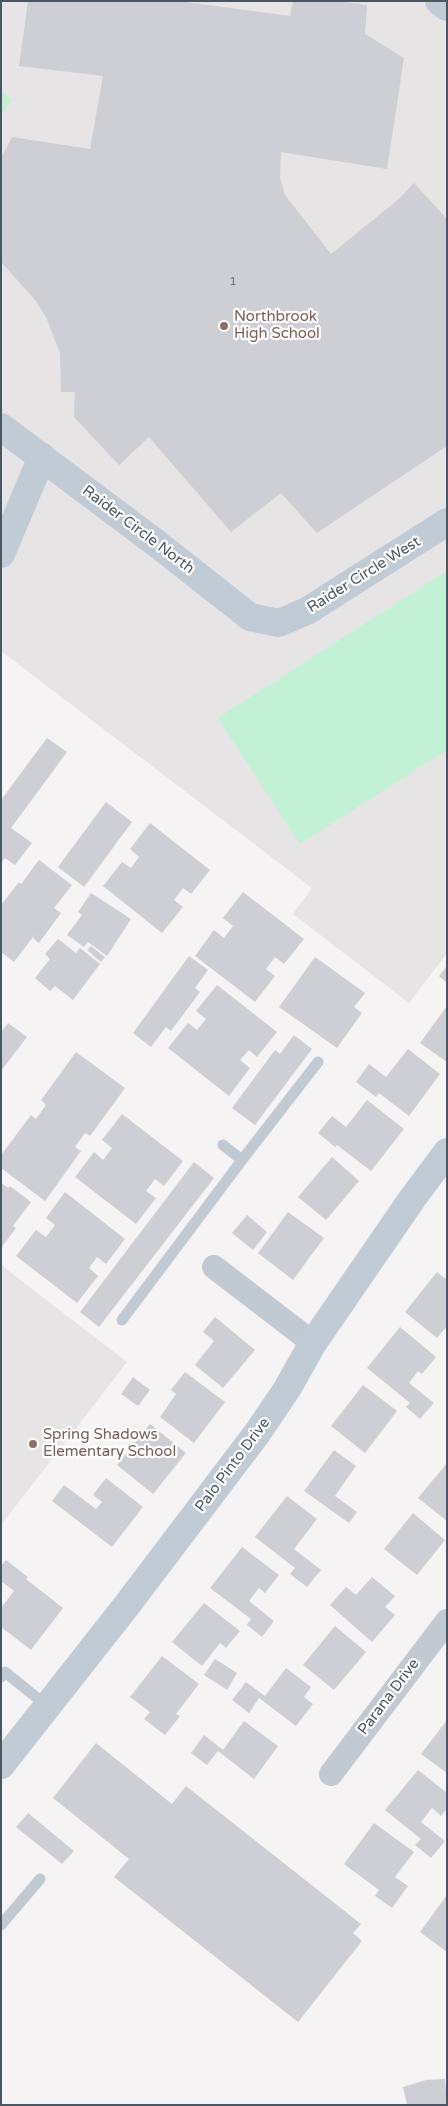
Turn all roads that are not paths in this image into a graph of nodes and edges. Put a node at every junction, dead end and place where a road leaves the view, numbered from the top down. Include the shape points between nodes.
1 (439, 1) edge
2 (447, 7) edge
3 (1, 427) edge
4 (42, 457) junction
5 (447, 522) edge
6 (1, 554) edge
7 (278, 624) joint
8 (318, 1062) dead end
9 (223, 1145) dead end
10 (447, 1152) edge
11 (242, 1160) junction
12 (214, 1266) dead end
13 (122, 1320) dead end
14 (313, 1343) junction
15 (447, 1621) edge
16 (1, 1678) edge
17 (47, 1706) junction
18 (1, 1766) edge
19 (331, 1774) dead end
20 (40, 1879) dead end
21 (1, 1925) edge

1 - 2 street
3 - 4 street, Raider Circle North
4 - 6 street
4 - 7 street, Raider Circle North via 250,617
5 - 7 street, Raider Circle West via 307,611
8 - 11 lane
9 - 11 lane
10 - 14 street, Palo Pinto Drive
11 - 13 lane
12 - 14 street
14 - 17 street, Palo Pinto Drive via 258,1432
15 - 19 street, Parana Drive
16 - 17 lane via 5,1672
17 - 18 street, Palo Pinto Drive
20 - 21 lane

